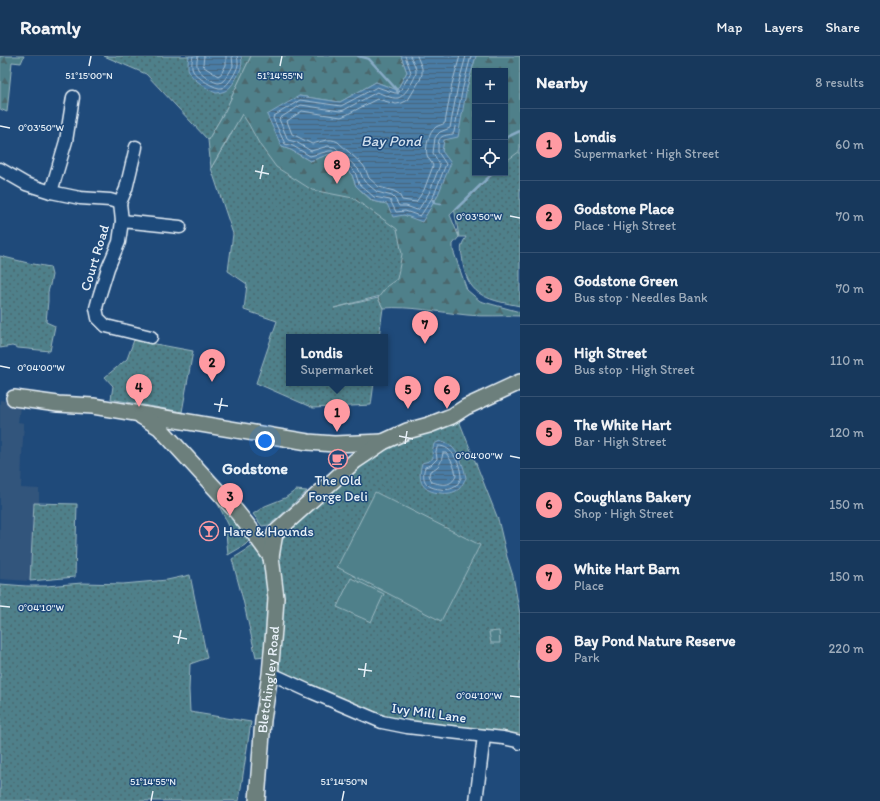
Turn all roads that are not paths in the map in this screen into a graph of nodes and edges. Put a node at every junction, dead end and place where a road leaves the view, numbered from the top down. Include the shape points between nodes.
1 (74, 97) dead end
2 (136, 147) dead end
3 (0, 168) edge
4 (51, 192) junction
5 (120, 203) junction
6 (122, 221) junction
7 (180, 227) dead end
8 (151, 337) dead end
9 (520, 382) edge
10 (14, 398) dead end
11 (138, 414) junction
12 (175, 419) junction
13 (163, 432) junction
14 (383, 442) junction
15 (347, 443) junction
16 (355, 461) junction
17 (249, 527) junction
18 (275, 533) junction
19 (271, 557) junction
20 (270, 674) junction
21 (484, 736) junction
22 (520, 743) edge
23 (257, 801) edge
24 (476, 801) edge

1 - 4 street via 66,141
2 - 5 street
3 - 4 street via 26,184
4 - 5 street
5 - 6 street, Court Road
6 - 7 street
6 - 8 street, Court Road via 119,242 98,297 98,318 106,326
9 - 14 main road via 452,416
10 - 11 main road via 94,406
11 - 12 main road
11 - 13 main road
12 - 13 main road
12 - 15 main road via 308,442
13 - 17 main road
14 - 15 main road
14 - 16 main road
15 - 16 main road
16 - 18 main road
17 - 18 main road
17 - 19 main road
18 - 19 main road
19 - 20 main road, Bletchingley Road via 276,598
20 - 21 street, Ivy Mill Lane via 382,722
20 - 23 main road, Bletchingley Road via 263,720
21 - 22 street, Ivy Mill Lane
21 - 24 street

